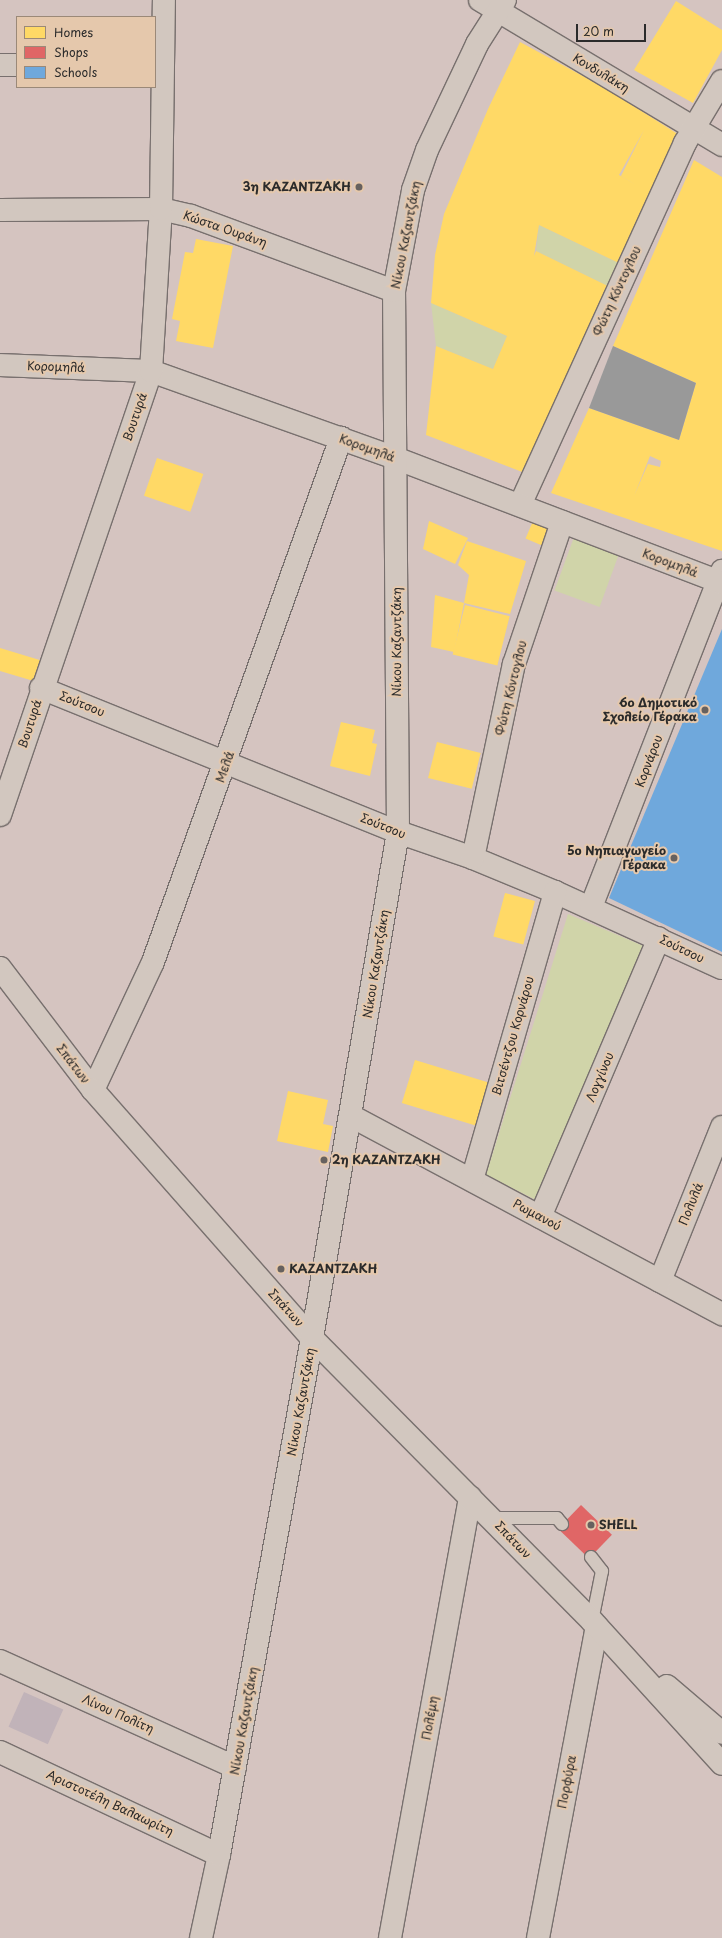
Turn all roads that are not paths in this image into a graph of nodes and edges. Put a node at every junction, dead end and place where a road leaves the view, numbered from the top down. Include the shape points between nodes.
1 (164, 0) edge
2 (494, 4) edge
3 (0, 65) edge
4 (16, 65) edge
5 (160, 68) edge
6 (722, 82) edge
7 (693, 128) junction
8 (722, 144) edge
9 (161, 209) junction
10 (0, 210) edge
11 (394, 291) junction
12 (0, 365) edge
13 (151, 371) junction
14 (341, 438) junction
15 (395, 458) junction
16 (520, 505) junction
17 (562, 522) junction
18 (721, 578) edge
19 (41, 688) junction
20 (226, 763) junction
21 (0, 815) edge
22 (398, 832) junction
23 (473, 858) junction
24 (555, 892) junction
25 (591, 907) junction
26 (659, 938) junction
27 (0, 968) edge
28 (722, 968) edge
29 (93, 1090) junction
30 (351, 1116) junction
31 (722, 1127) edge
32 (472, 1180) junction
33 (540, 1217) junction
34 (660, 1281) junction
35 (722, 1314) edge
36 (312, 1338) junction
37 (470, 1497) junction
38 (491, 1518) junction
39 (562, 1524) dead end
40 (591, 1557) dead end
41 (595, 1624) junction
42 (0, 1661) edge
43 (722, 1733) edge
44 (0, 1752) edge
45 (722, 1764) edge
46 (235, 1767) junction
47 (220, 1855) junction
48 (201, 1938) edge
49 (390, 1938) edge
50 (538, 1938) edge

1 - 5 street, Βουτυρά
2 - 7 street, Κονδυλάκη
2 - 11 street, Νίκου Καζαντζάκη via 427,150 413,190
3 - 4 street
5 - 9 street, Βουτυρά
6 - 7 street, Φώτη Κόντογλου
7 - 8 street, Κονδυλάκη
7 - 16 street, Φώτη Κόντογλου
9 - 10 street, Κώστα Ουράνη
9 - 11 street, Κώστα Ουράνη via 192,216
9 - 13 street, Βουτυρά
11 - 15 street, Νίκου Καζαντζάκη
12 - 13 street, Κορομηλά
13 - 14 street, Κορομηλά
13 - 19 street, Βουτυρά
14 - 15 street, Κορομηλά
14 - 20 street, Μελά
15 - 16 street, Κορομηλά
15 - 22 street, Νίκου Καζαντζάκη
16 - 17 street, Κορομηλά
17 - 18 street, Κορομηλά
17 - 23 street, Φώτη Κόντογλου via 514,664
18 - 25 street, Κορνάρου
19 - 20 street, Σούτσου
19 - 21 street, Βουτυρά
20 - 22 street, Σούτσου
20 - 29 street, Μελά via 153,962
22 - 23 street, Σούτσου
22 - 30 street, Νίκου Καζαντζάκη
23 - 24 street, Σούτσου
24 - 25 street, Σούτσου
24 - 32 street, Βιτσέντζου Κορνάρου
25 - 26 street, Σούτσου
26 - 28 street, Σούτσου
26 - 33 street, Λογγίνου
27 - 29 street, Σπάτων
29 - 36 street, Σπάτων
30 - 32 street, Ρωμανού
30 - 36 street, Νίκου Καζαντζάκη
31 - 34 street, Πολυλά
32 - 33 street, Ρωμανού
33 - 34 street, Ρωμανού
34 - 35 street, Ρωμανού
36 - 37 street, Σπάτων
36 - 46 street, Νίκου Καζαντζάκη
37 - 38 street, Σπάτων
37 - 49 street, Πολέμη
38 - 39 lane via 557,1518
38 - 41 street, Σπάτων
40 - 41 lane via 602,1571
41 - 43 street, Σπάτων
41 - 45 street, Σπάτων
41 - 50 street, Πορφύρα
42 - 46 street, Λίνου Πολίτη
44 - 47 street, Αριστοτέλη Βαλαωρίτη
46 - 47 street, Νίκου Καζαντζάκη
47 - 48 street, Νίκου Καζαντζάκη

